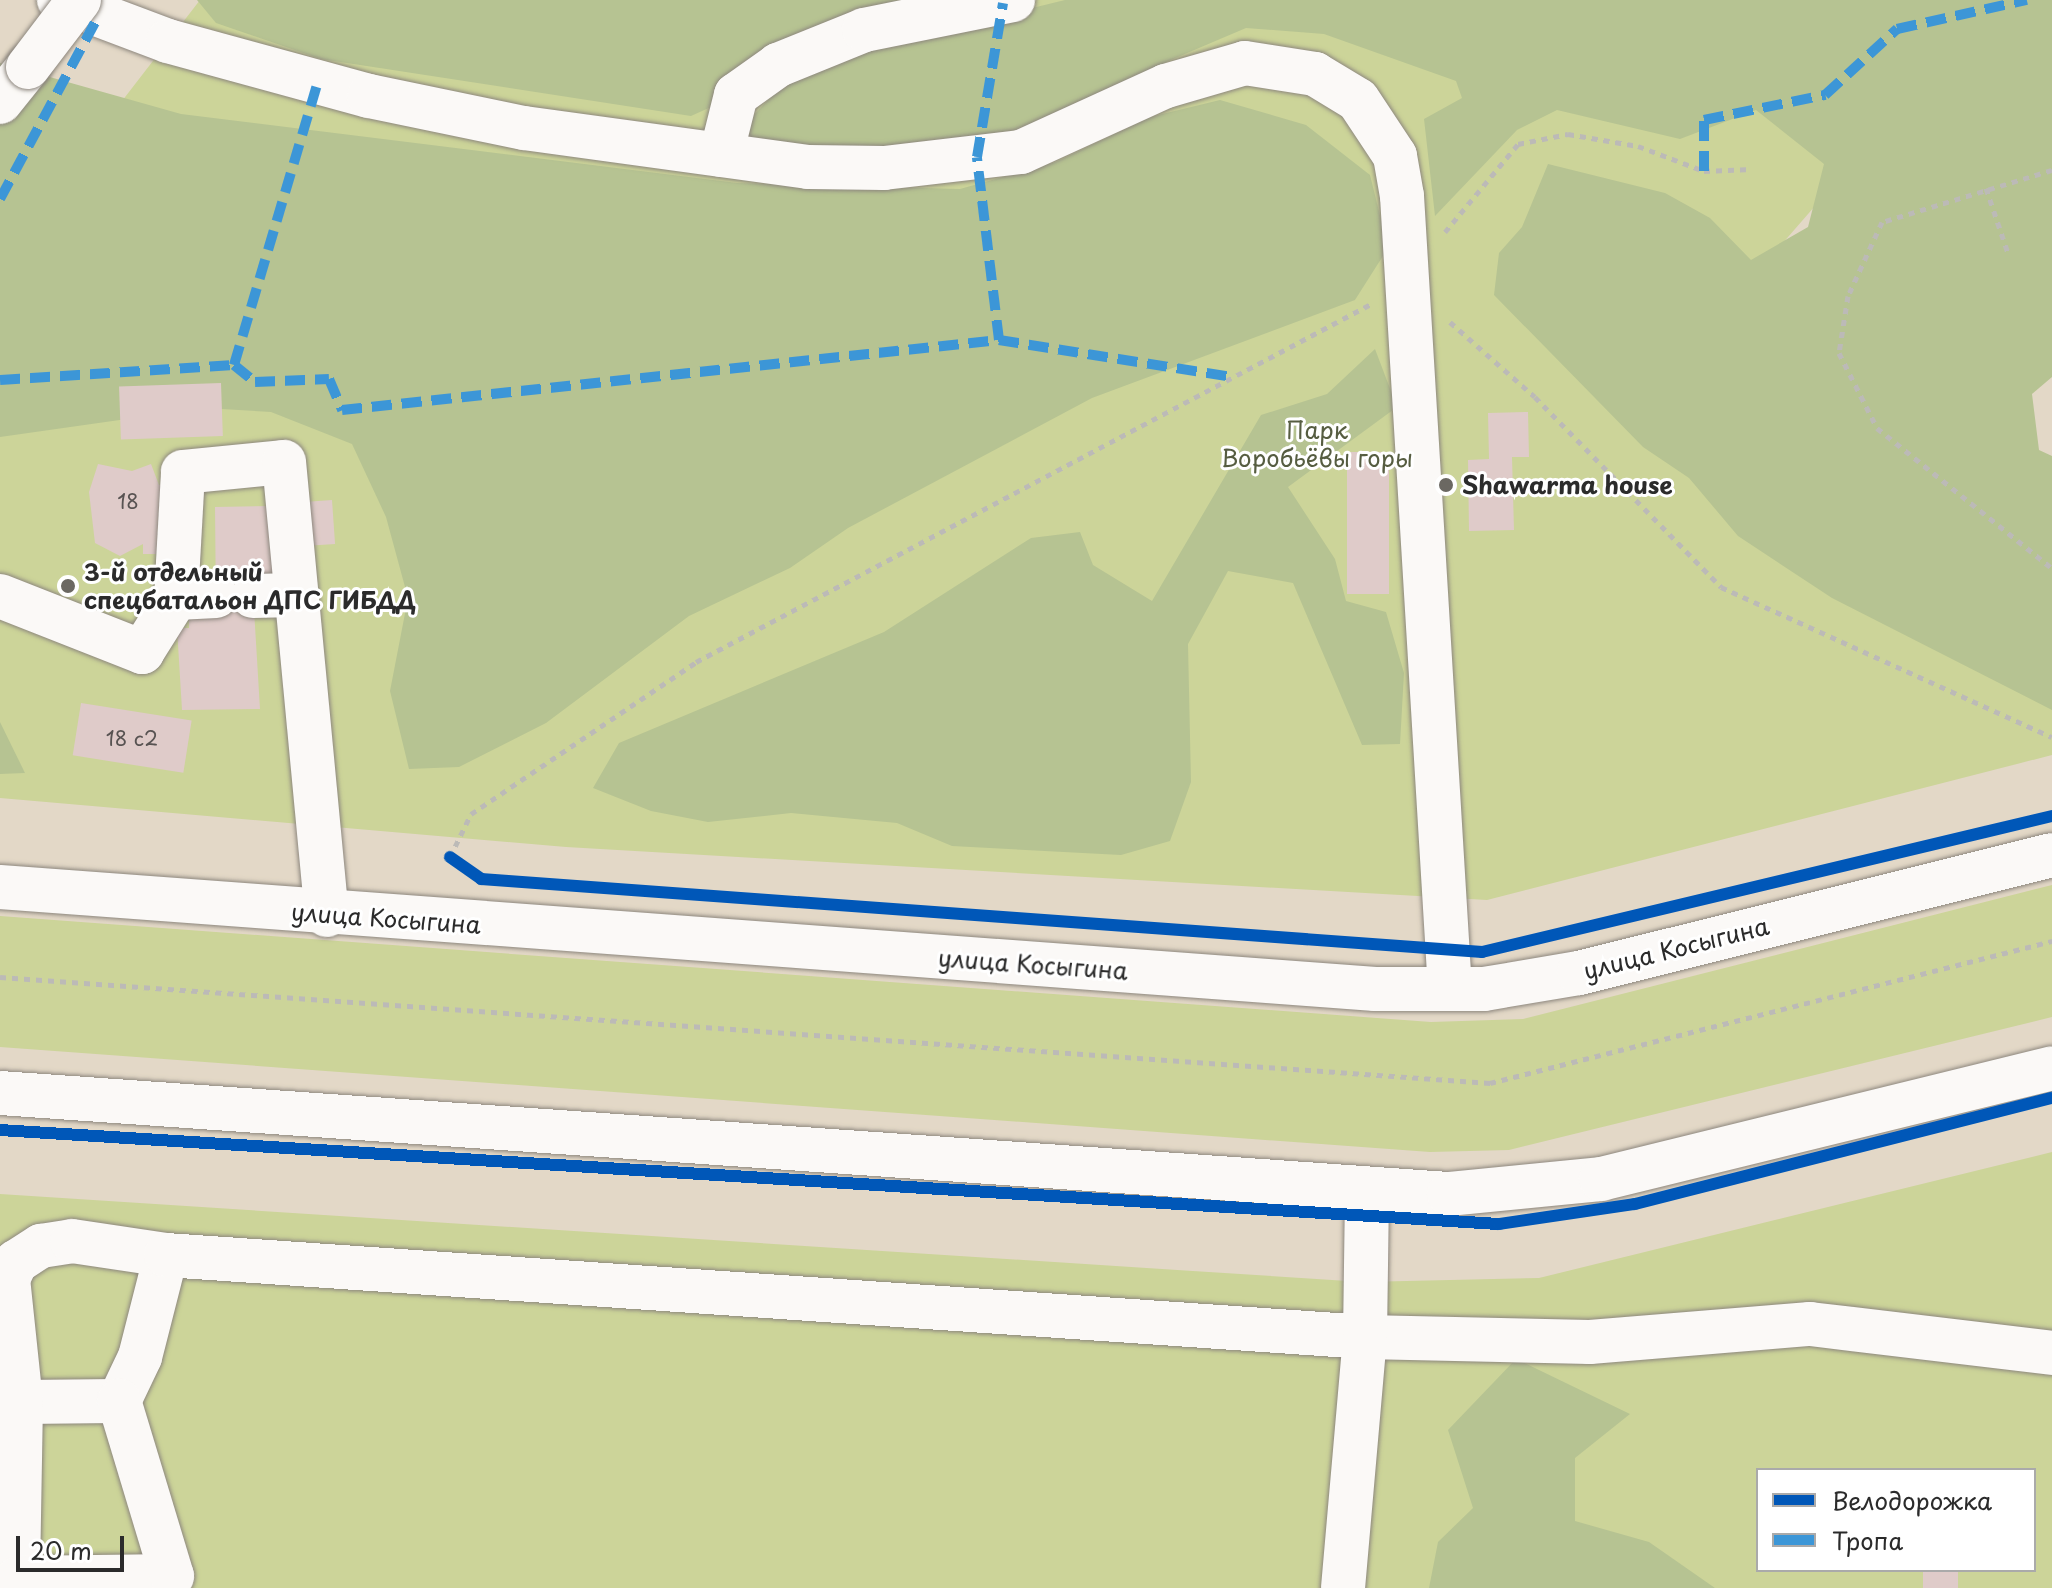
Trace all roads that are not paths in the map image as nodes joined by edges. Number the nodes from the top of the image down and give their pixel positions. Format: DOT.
graph roads {
  1 [pos="59,0"];
  2 [pos="79,0"];
  3 [pos="1013,0"];
  4 [pos="0,102"];
  5 [pos="721,155"];
  6 [pos="296,595"];
  7 [pos="0,596"];
  8 [pos="215,597"];
  9 [pos="2052,855"];
  10 [pos="0,887"];
  11 [pos="327,915"];
  12 [pos="1450,989"];
  13 [pos="2052,1068"];
  14 [pos="0,1093"];
  15 [pos="1367,1191"];
  16 [pos="166,1255"];
  17 [pos="1365,1337"];
  18 [pos="2052,1353"];
  19 [pos="119,1401"];
  20 [pos="21,1402"];
  21 [pos="172,1582"];
  22 [pos="18,1583"];
  23 [pos="1343,1588"];
  1 -- 5 [label="main road"];
  2 -- 4 [label="main road, bridge"];
  3 -- 5 [label="main road"];
  5 -- 12 [label="main road"];
  6 -- 8 [label="main road"];
  6 -- 8 [label="main road"];
  6 -- 11 [label="main road"];
  7 -- 8 [label="main road"];
  9 -- 12 [label="main road, улица Косыгина"];
  10 -- 11 [label="main road, улица Косыгина"];
  11 -- 12 [label="main road, улица Косыгина"];
  13 -- 15 [label="main road"];
  14 -- 15 [label="main road"];
  15 -- 17 [label="main road"];
  16 -- 17 [label="main road"];
  16 -- 19 [label="main road"];
  16 -- 20 [label="main road"];
  17 -- 18 [label="main road"];
  17 -- 23 [label="main road"];
  19 -- 20 [label="main road"];
  19 -- 21 [label="main road"];
  20 -- 22 [label="main road"];
  21 -- 22 [label="main road"];
}
